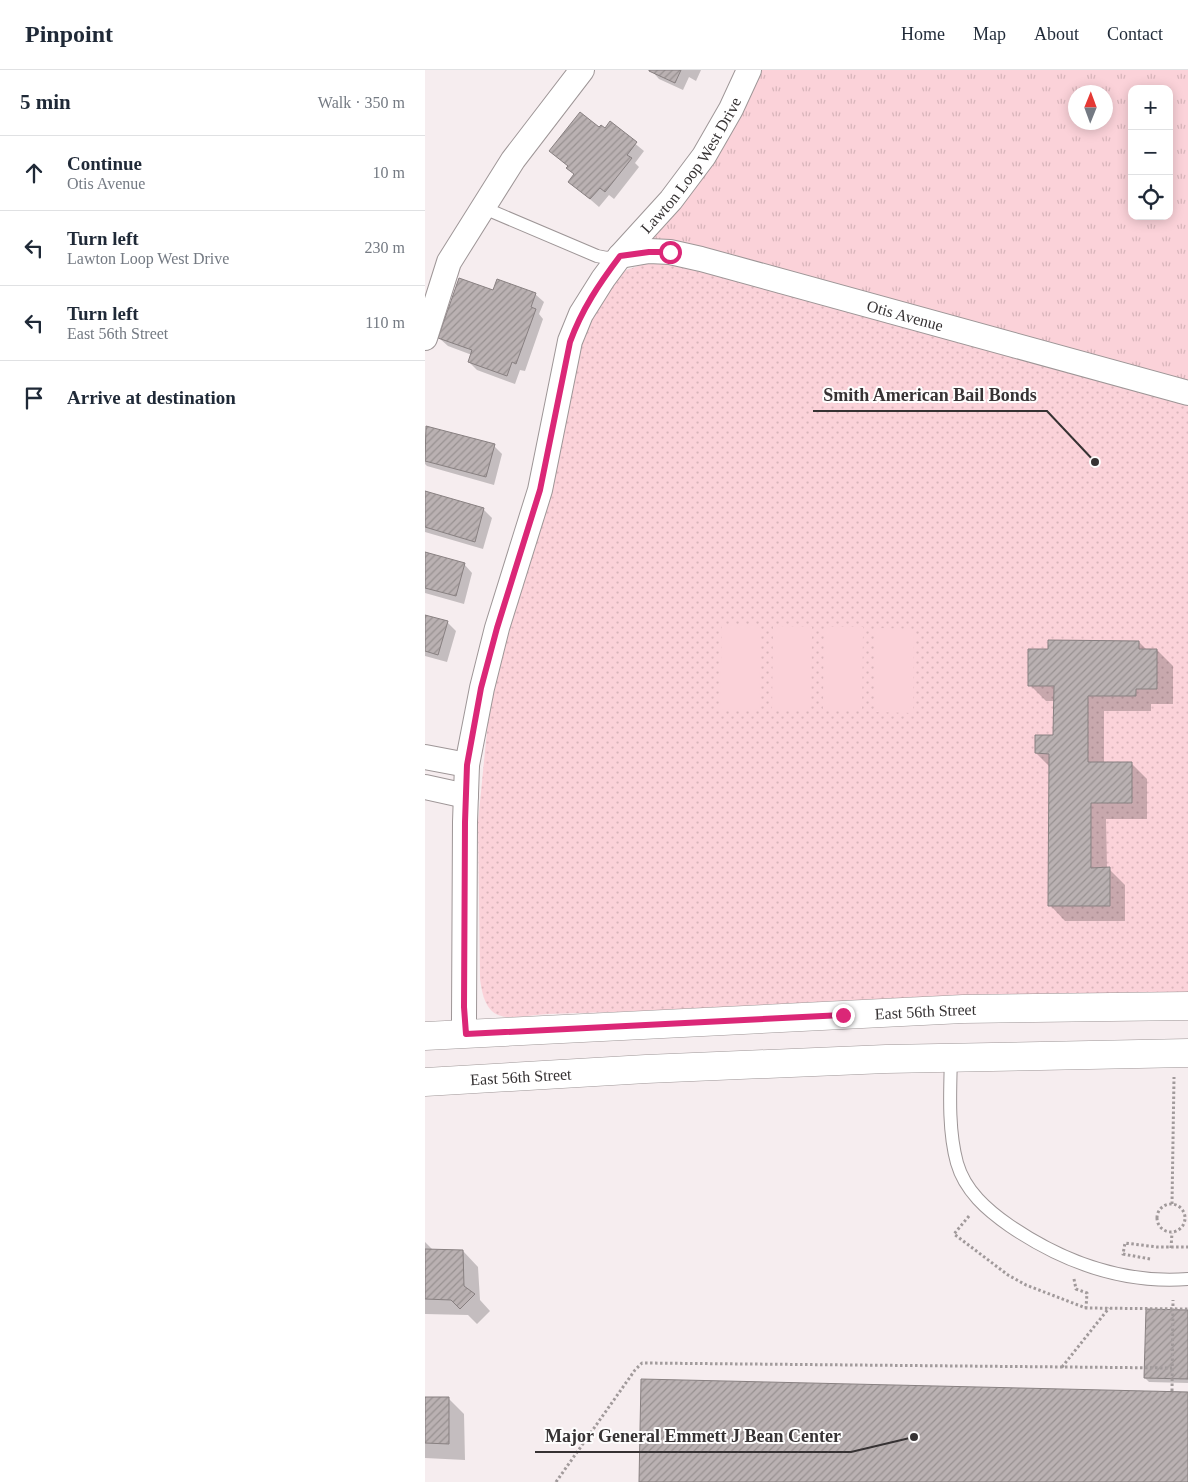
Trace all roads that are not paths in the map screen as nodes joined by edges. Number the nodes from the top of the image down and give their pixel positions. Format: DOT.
graph roads {
  1 [pos="582,70"];
  2 [pos="749,70"];
  3 [pos="484,208"];
  4 [pos="620,256"];
  5 [pos="425,338"];
  6 [pos="1188,393"];
  7 [pos="425,757"];
  8 [pos="467,765"];
  9 [pos="425,787"];
  10 [pos="466,796"];
  11 [pos="1188,1006"];
  12 [pos="466,1034"];
  13 [pos="425,1036"];
  14 [pos="1188,1053"];
  15 [pos="951,1058"];
  16 [pos="425,1082"];
  17 [pos="1188,1280"];
  1 -- 3 [label="street"];
  2 -- 4 [label="street, Lawton Loop West Drive"];
  3 -- 4 [label="lane"];
  3 -- 5 [label="street"];
  4 -- 6 [label="street, Otis Avenue"];
  4 -- 8 [label="street, Lawton Loop West Drive"];
  7 -- 8 [label="street"];
  8 -- 10 [label="street, Lawton Loop West Drive"];
  9 -- 10 [label="street"];
  10 -- 12 [label="street, Lawton Loop West Drive"];
  11 -- 12 [label="main road, East 56th Street"];
  12 -- 13 [label="main road, East 56th Street"];
  14 -- 15 [label="main road, East 56th Street"];
  15 -- 16 [label="main road, East 56th Street"];
  15 -- 17 [label="lane"];
}
